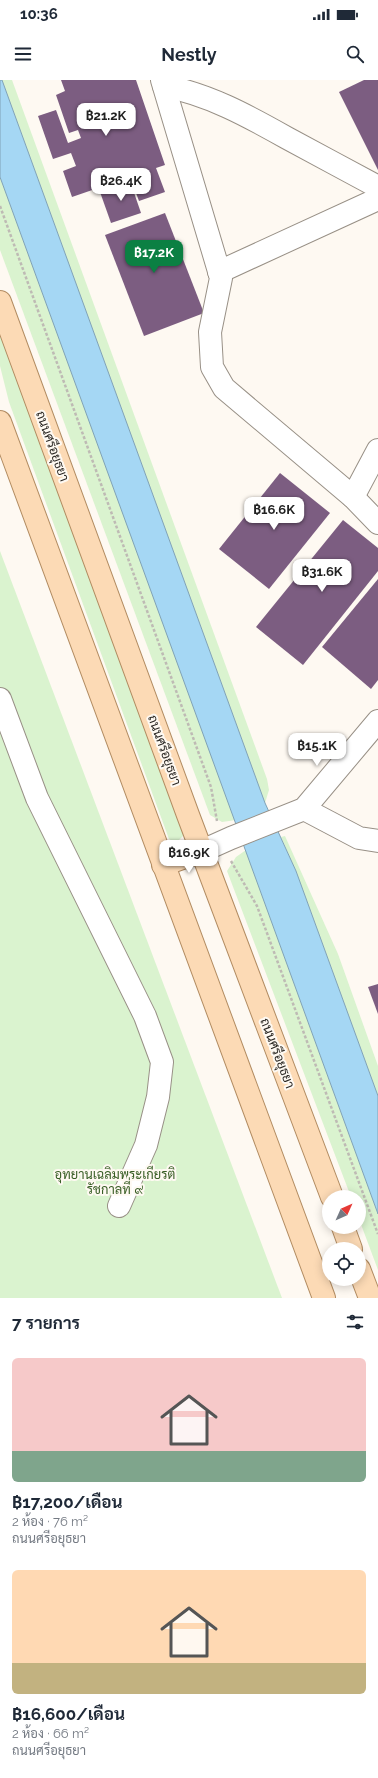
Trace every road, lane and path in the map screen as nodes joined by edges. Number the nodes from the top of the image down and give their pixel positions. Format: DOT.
graph roads {
  1 [pos="163,83"];
  2 [pos="378,187"];
  3 [pos="378,199"];
  4 [pos="0,206"];
  5 [pos="219,272"];
  6 [pos="0,302"];
  7 [pos="0,422"];
  8 [pos="378,450"];
  9 [pos="353,497"];
  10 [pos="378,523"];
  11 [pos="0,699"];
  12 [pos="378,721"];
  13 [pos="304,809"];
  14 [pos="216,816"];
  15 [pos="378,840"];
  16 [pos="202,851"];
  17 [pos="163,865"];
  18 [pos="233,866"];
  19 [pos="329,1190"];
  20 [pos="119,1206"];
  21 [pos="378,1234"];
  22 [pos="365,1286"];
  23 [pos="324,1298"];
  24 [pos="370,1298"];
  1 -- 2 [label="street"];
  1 -- 5 [label="street"];
  3 -- 5 [label="street"];
  4 -- 14 [label="path"];
  5 -- 9 [label="street"];
  6 -- 16 [label="main road, ถนนศรีอยุธยา"];
  7 -- 17 [label="main road"];
  8 -- 9 [label="street"];
  9 -- 10 [label="street"];
  11 -- 20 [label="street"];
  12 -- 13 [label="street"];
  13 -- 15 [label="street"];
  13 -- 16 [label="street"];
  16 -- 17 [label="main road"];
  16 -- 19 [label="main road, ถนนศรีอยุธยา"];
  17 -- 23 [label="main road"];
  18 -- 21 [label="path"];
  22 -- 24 [label="main road"];
}
